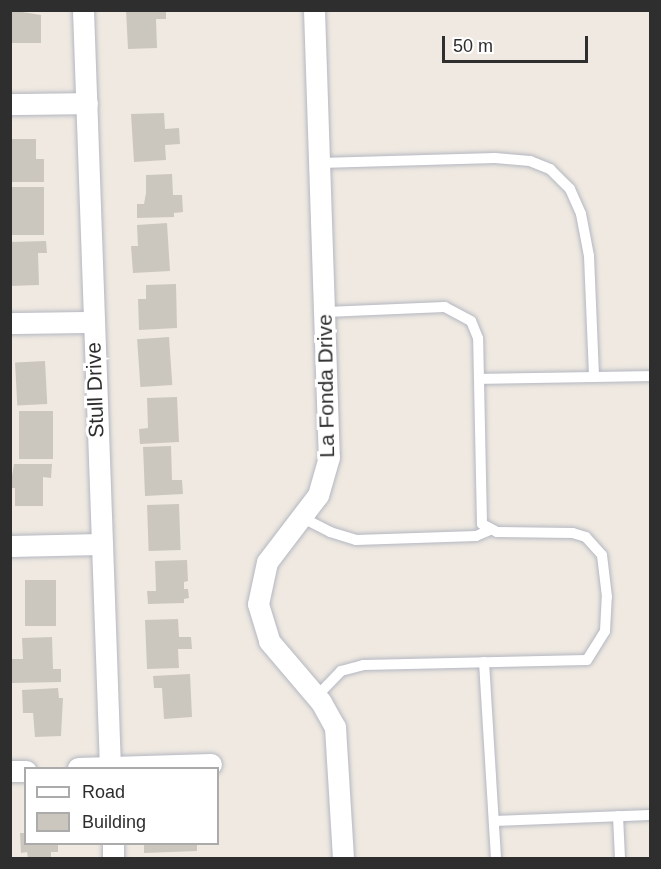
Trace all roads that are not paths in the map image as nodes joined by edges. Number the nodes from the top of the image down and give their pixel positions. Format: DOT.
graph roads {
  1 [pos="83,10"];
  2 [pos="314,10"];
  3 [pos="87,103"];
  4 [pos="10,104"];
  5 [pos="320,163"];
  6 [pos="325,312"];
  7 [pos="93,322"];
  8 [pos="10,323"];
  9 [pos="594,376"];
  10 [pos="651,376"];
  11 [pos="479,379"];
  12 [pos="300,517"];
  13 [pos="488,531"];
  14 [pos="101,544"];
  15 [pos="10,546"];
  16 [pos="484,662"];
  17 [pos="316,696"];
  18 [pos="211,764"];
  19 [pos="110,767"];
  20 [pos="135,767"];
  21 [pos="651,814"];
  22 [pos="618,816"];
  23 [pos="494,821"];
  24 [pos="343,858"];
  25 [pos="496,858"];
  26 [pos="620,858"];
  1 -- 3 [label="street, Stull Drive"];
  2 -- 5 [label="street, La Fonda Drive"];
  3 -- 4 [label="street"];
  3 -- 7 [label="street, Stull Drive"];
  5 -- 6 [label="street, La Fonda Drive"];
  5 -- 9 [label="lane"];
  6 -- 11 [label="lane"];
  6 -- 12 [label="street, La Fonda Drive"];
  7 -- 8 [label="street"];
  7 -- 14 [label="street, Stull Drive"];
  9 -- 10 [label="lane"];
  9 -- 11 [label="lane"];
  11 -- 13 [label="lane"];
  12 -- 13 [label="lane"];
  12 -- 17 [label="street, La Fonda Drive"];
  13 -- 16 [label="lane"];
  14 -- 15 [label="street"];
  14 -- 19 [label="street, Stull Drive"];
  16 -- 17 [label="lane"];
  16 -- 23 [label="lane"];
  17 -- 24 [label="street, La Fonda Drive"];
  18 -- 20 [label="street"];
  21 -- 22 [label="lane"];
  22 -- 23 [label="lane"];
  22 -- 26 [label="lane"];
  23 -- 25 [label="lane"];
}
